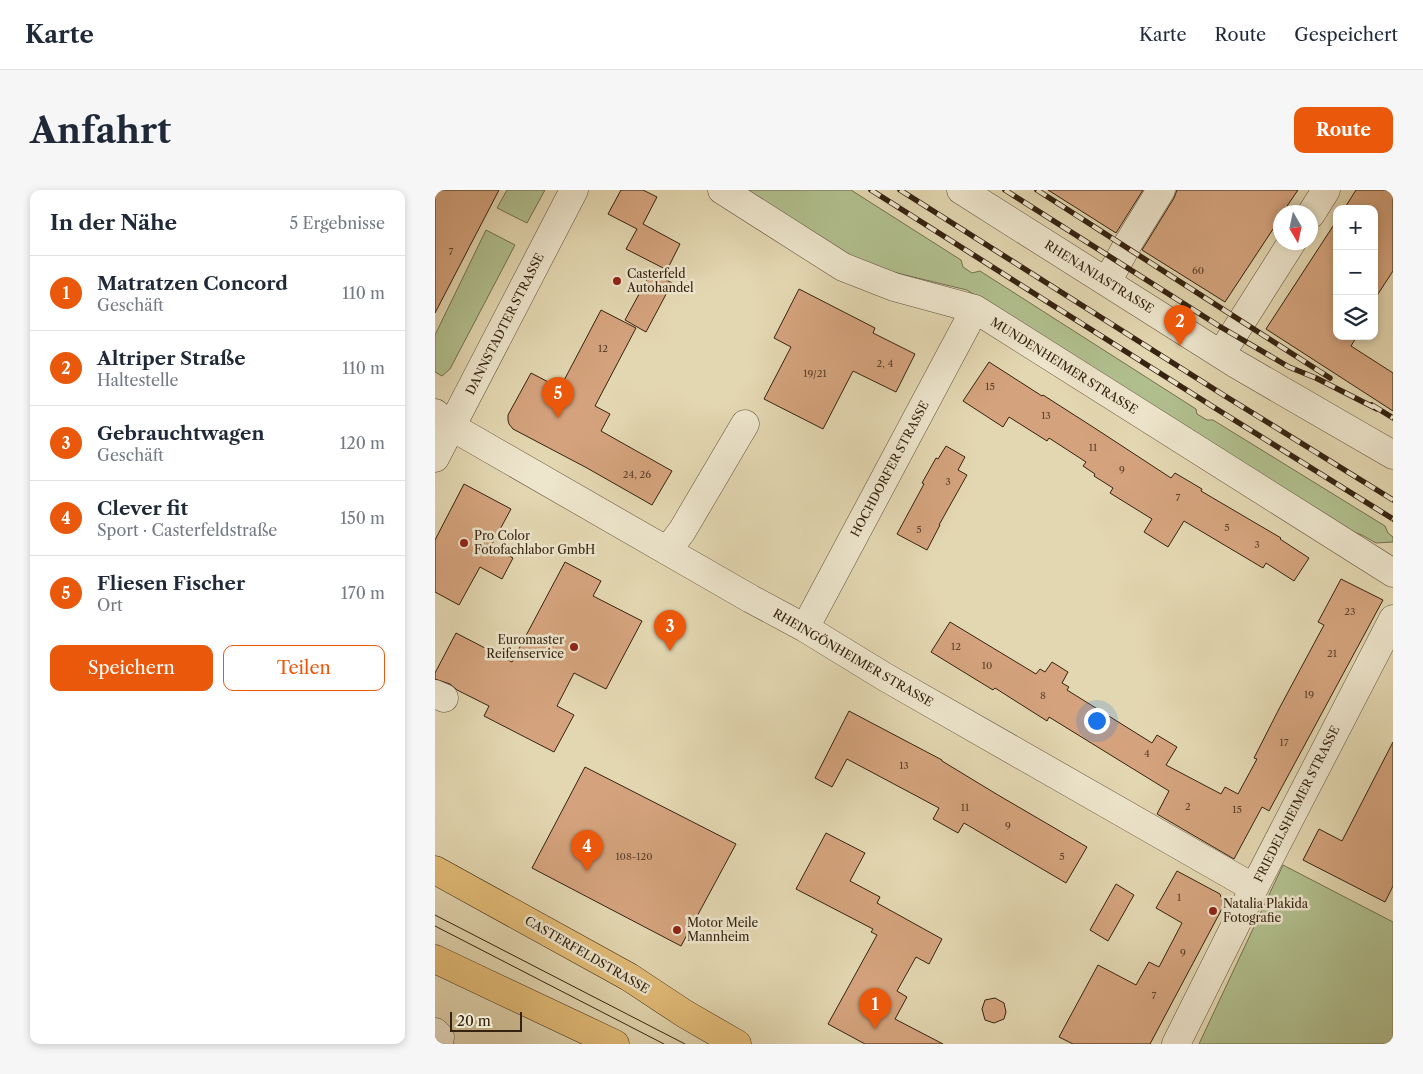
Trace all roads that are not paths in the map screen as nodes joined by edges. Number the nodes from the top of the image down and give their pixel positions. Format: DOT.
graph roads {
  1 [pos="573,190"];
  2 [pos="722,190"];
  3 [pos="961,190"];
  4 [pos="1161,190"];
  5 [pos="1326,190"];
  6 [pos="1317,205"];
  7 [pos="1287,250"];
  8 [pos="1107,282"];
  9 [pos="975,309"];
  10 [pos="1221,354"];
  11 [pos="443,420"];
  12 [pos="745,424"];
  13 [pos="1393,455"];
  14 [pos="435,458"];
  15 [pos="667,551"];
  16 [pos="1393,572"];
  17 [pos="1393,618"];
  18 [pos="805,628"];
  19 [pos="435,870"];
  20 [pos="1254,888"];
  21 [pos="435,959"];
  22 [pos="435,1032"];
  23 [pos="439,1044"];
  24 [pos="615,1044"];
  25 [pos="737,1044"];
  26 [pos="1176,1044"];
  1 -- 11 [label="street, DANNSTADTER STRASSE"];
  2 -- 9 [label="street, MUNDENHEIMER STRASSE"];
  3 -- 8 [label="street, RHENANIASTRASSE"];
  4 -- 8 [label="street"];
  5 -- 6 [label="street"];
  7 -- 10 [label="street"];
  8 -- 10 [label="street, RHENANIASTRASSE"];
  9 -- 16 [label="street, MUNDENHEIMER STRASSE"];
  9 -- 18 [label="street, HOCHDORFER STRASSE"];
  10 -- 13 [label="street, RHENANIASTRASSE"];
  11 -- 14 [label="street, DANNSTADTER STRASSE"];
  11 -- 15 [label="street, RHEINGÖNHEIMER STRASSE"];
  12 -- 15 [label="street"];
  15 -- 18 [label="street, RHEINGÖNHEIMER STRASSE"];
  17 -- 20 [label="street, FRIEDELSHEIMER STRASSE"];
  18 -- 20 [label="street, RHEINGÖNHEIMER STRASSE"];
  19 -- 25 [label="main road, CASTERFELDSTRASSE"];
  20 -- 26 [label="street, FRIEDELSHEIMER STRASSE"];
  21 -- 24 [label="main road"];
  22 -- 23 [label="street"];
}
